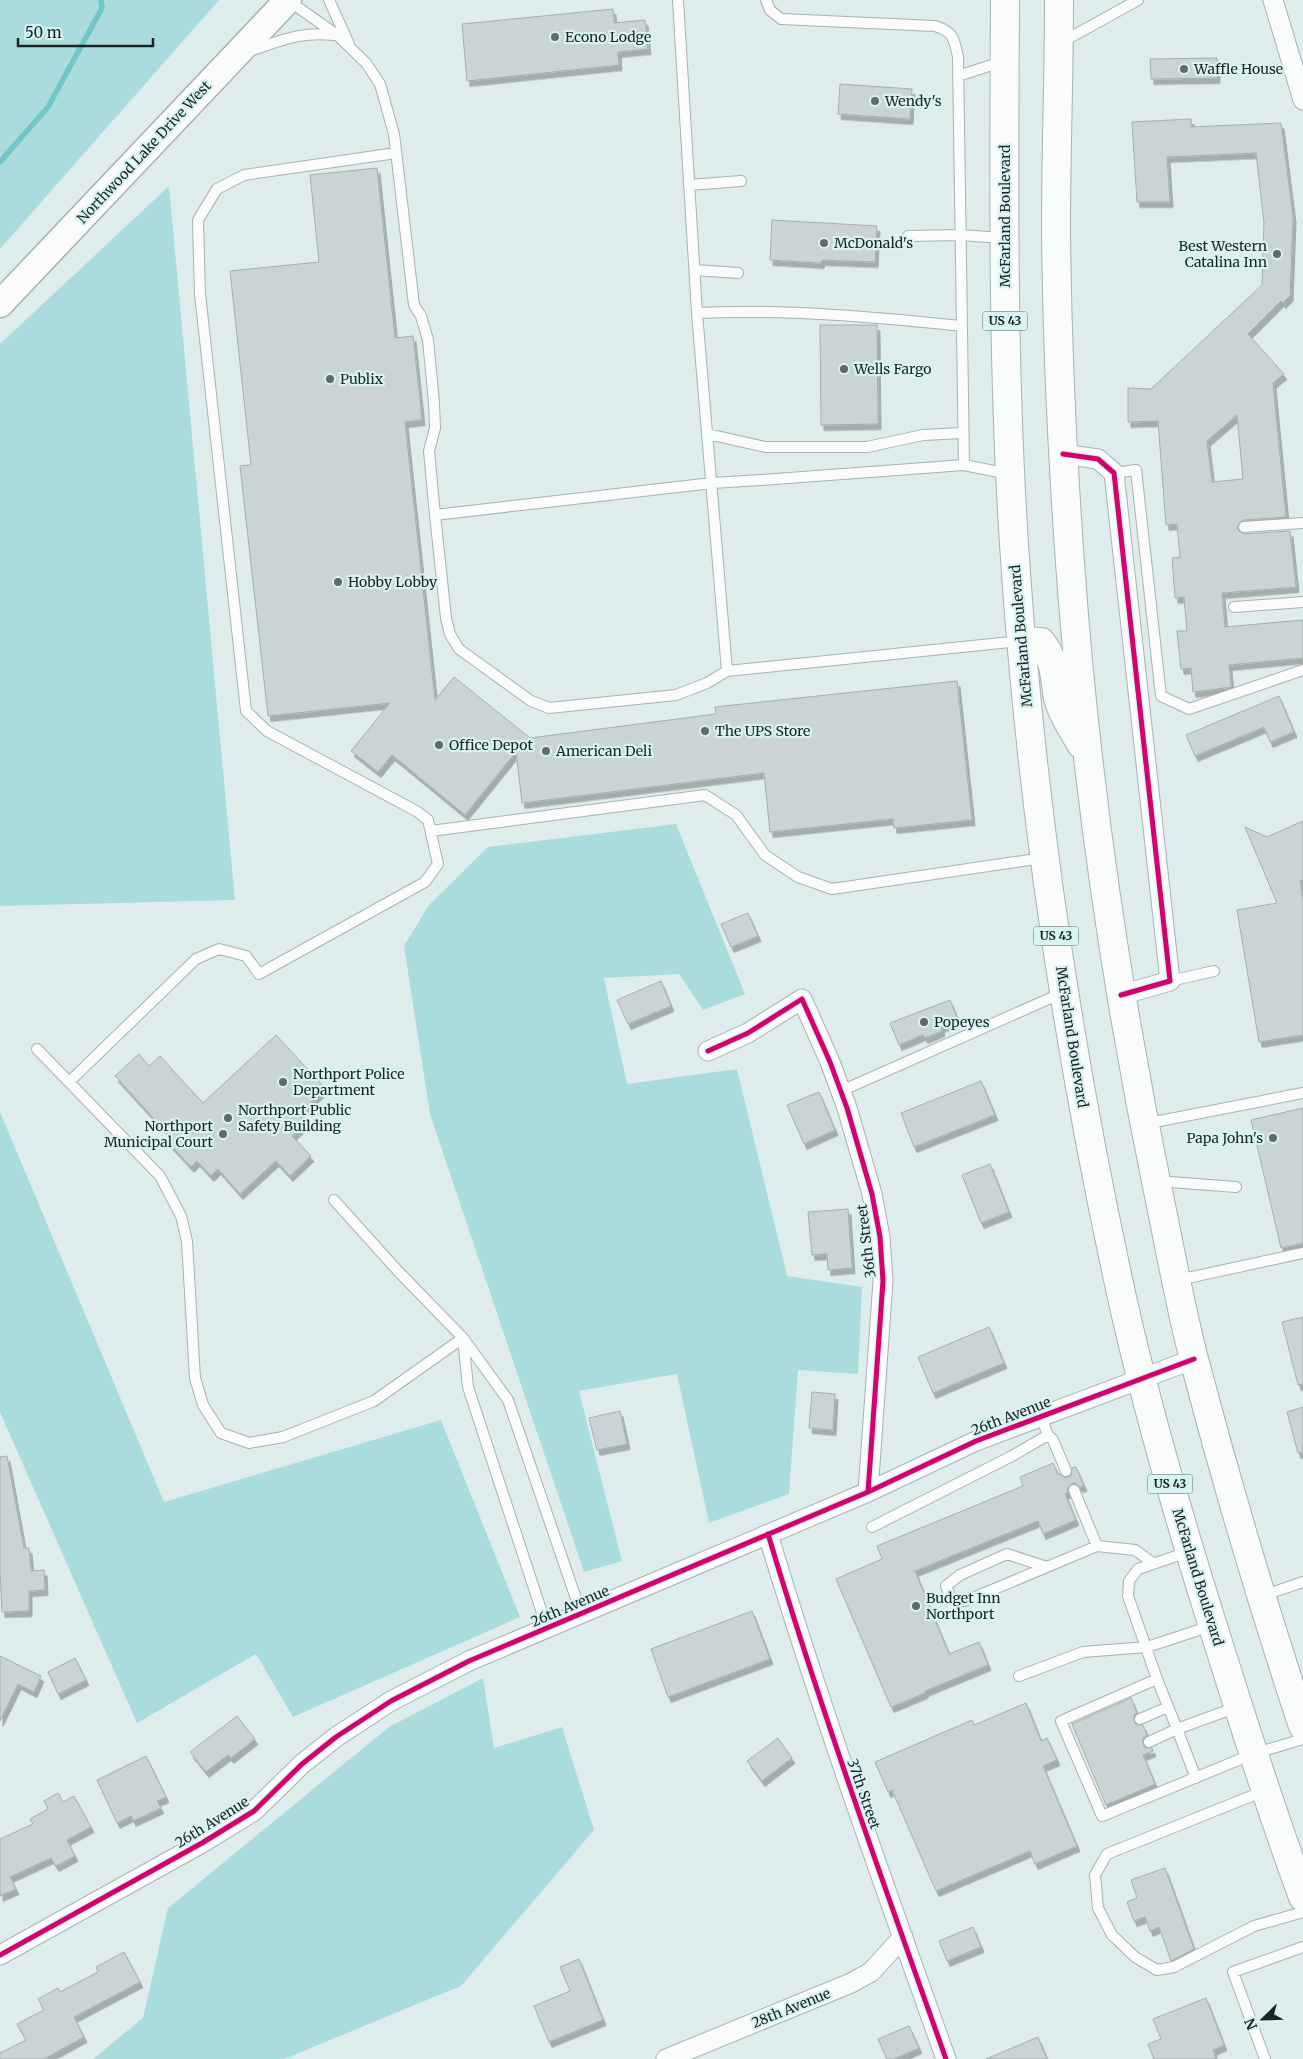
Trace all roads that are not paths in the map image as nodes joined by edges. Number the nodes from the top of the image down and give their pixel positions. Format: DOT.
graph roads {
  1 [pos="288,0"];
  2 [pos="330,0"];
  3 [pos="678,0"];
  4 [pos="766,0"];
  5 [pos="1005,0"];
  6 [pos="1059,0"];
  7 [pos="1138,0"];
  8 [pos="1273,0"];
  9 [pos="337,35"];
  10 [pos="1059,44"];
  11 [pos="353,51"];
  12 [pos="236,54"];
  13 [pos="1005,61"];
  14 [pos="958,76"];
  15 [pos="1303,100"];
  16 [pos="396,154"];
  17 [pos="741,181"];
  18 [pos="689,185"];
  19 [pos="960,235"];
  20 [pos="908,236"];
  21 [pos="1004,238"];
  22 [pos="695,270"];
  23 [pos="738,273"];
  24 [pos="0,304"];
  25 [pos="697,313"];
  26 [pos="962,326"];
  27 [pos="964,433"];
  28 [pos="708,434"];
  29 [pos="1063,454"];
  30 [pos="964,465"];
  31 [pos="1114,473"];
  32 [pos="1010,474"];
  33 [pos="712,483"];
  34 [pos="435,514"];
  35 [pos="1303,523"];
  36 [pos="1244,527"];
  37 [pos="1303,602"];
  38 [pos="1234,607"];
  39 [pos="1022,641"];
  40 [pos="1303,670"];
  41 [pos="727,671"];
  42 [pos="1087,753"];
  43 [pos="431,831"];
  44 [pos="1044,858"];
  45 [pos="1214,971"];
  46 [pos="1170,981"];
  47 [pos="1065,992"];
  48 [pos="1121,995"];
  49 [pos="37,1049"];
  50 [pos="708,1051"];
  51 [pos="69,1082"];
  52 [pos="841,1091"];
  53 [pos="1303,1094"];
  54 [pos="1144,1124"];
  55 [pos="1156,1181"];
  56 [pos="1236,1187"];
  57 [pos="334,1200"];
  58 [pos="1303,1253"];
  59 [pos="1177,1280"];
  60 [pos="463,1338"];
  61 [pos="1194,1359"];
  62 [pos="1142,1378"];
  63 [pos="1041,1417"];
  64 [pos="1048,1435"];
  65 [pos="1066,1471"];
  66 [pos="1074,1490"];
  67 [pos="868,1492"];
  68 [pos="872,1527"];
  69 [pos="768,1534"];
  70 [pos="1097,1546"];
  71 [pos="1190,1551"];
  72 [pos="1153,1562"];
  73 [pos="1047,1567"];
  74 [pos="1303,1582"];
  75 [pos="1262,1596"];
  76 [pos="581,1613"];
  77 [pos="1212,1626"];
  78 [pos="547,1628"];
  79 [pos="1147,1647"];
  80 [pos="1019,1676"];
  81 [pos="1157,1679"];
  82 [pos="1168,1707"];
  83 [pos="1238,1707"];
  84 [pos="1140,1719"];
  85 [pos="1303,1726"];
  86 [pos="1177,1729"];
  87 [pos="1303,1739"];
  88 [pos="1149,1742"];
  89 [pos="1253,1754"];
  90 [pos="1196,1778"];
  91 [pos="1265,1791"];
  92 [pos="1303,1897"];
  93 [pos="1303,1912"];
  94 [pos="903,1937"];
  95 [pos="1303,1947"];
  96 [pos="0,1955"];
  97 [pos="666,2059"];
  98 [pos="946,2059"];
  99 [pos="1265,2059"];
  1 -- 9 [label="lane"];
  1 -- 12 [label="street, Northwood Lake Drive West"];
  2 -- 11 [label="lane"];
  3 -- 18 [label="lane"];
  4 -- 14 [label="lane"];
  5 -- 13 [label="highway, McFarland Boulevard / US 43"];
  6 -- 10 [label="highway"];
  7 -- 10 [label="lane"];
  8 -- 15 [label="street"];
  9 -- 11 [label="lane"];
  9 -- 12 [label="lane"];
  10 -- 29 [label="highway"];
  11 -- 16 [label="lane"];
  12 -- 24 [label="street, Northwood Lake Drive West"];
  13 -- 14 [label="lane"];
  13 -- 21 [label="highway, McFarland Boulevard / US 43"];
  14 -- 19 [label="lane"];
  16 -- 34 [label="lane"];
  16 -- 43 [label="lane"];
  17 -- 18 [label="lane"];
  18 -- 22 [label="lane"];
  19 -- 20 [label="lane"];
  19 -- 21 [label="lane"];
  19 -- 26 [label="lane"];
  21 -- 32 [label="highway, McFarland Boulevard / US 43"];
  22 -- 23 [label="lane"];
  22 -- 25 [label="lane"];
  25 -- 26 [label="lane"];
  25 -- 28 [label="lane"];
  26 -- 27 [label="lane"];
  27 -- 28 [label="lane"];
  27 -- 30 [label="lane"];
  28 -- 33 [label="lane"];
  29 -- 31 [label="street"];
  29 -- 42 [label="highway"];
  30 -- 32 [label="lane"];
  30 -- 33 [label="lane"];
  31 -- 40 [label="lane"];
  31 -- 46 [label="street"];
  32 -- 39 [label="highway, McFarland Boulevard / US 43"];
  33 -- 34 [label="lane"];
  33 -- 41 [label="lane"];
  34 -- 41 [label="lane"];
  35 -- 36 [label="lane"];
  37 -- 38 [label="lane"];
  39 -- 41 [label="lane"];
  39 -- 42 [label="highway"];
  39 -- 44 [label="highway, McFarland Boulevard / US 43"];
  42 -- 48 [label="highway"];
  43 -- 44 [label="lane"];
  43 -- 51 [label="lane"];
  44 -- 47 [label="highway, McFarland Boulevard / US 43"];
  45 -- 46 [label="lane"];
  46 -- 48 [label="street"];
  47 -- 52 [label="lane"];
  47 -- 62 [label="highway, McFarland Boulevard / US 43"];
  48 -- 54 [label="highway"];
  49 -- 51 [label="lane"];
  50 -- 52 [label="street, 36th Street"];
  51 -- 60 [label="lane"];
  52 -- 67 [label="street, 36th Street"];
  53 -- 54 [label="lane"];
  54 -- 55 [label="highway"];
  55 -- 56 [label="lane"];
  55 -- 59 [label="highway"];
  57 -- 60 [label="lane"];
  58 -- 59 [label="lane"];
  59 -- 61 [label="highway"];
  60 -- 76 [label="lane"];
  60 -- 78 [label="lane"];
  61 -- 62 [label="street, 26th Avenue"];
  61 -- 75 [label="highway"];
  62 -- 63 [label="street, 26th Avenue"];
  62 -- 71 [label="highway, McFarland Boulevard / US 43"];
  63 -- 64 [label="lane"];
  63 -- 67 [label="street, 26th Avenue"];
  64 -- 65 [label="lane"];
  64 -- 68 [label="lane"];
  66 -- 70 [label="lane"];
  67 -- 69 [label="street, 26th Avenue"];
  69 -- 76 [label="street, 26th Avenue"];
  69 -- 94 [label="street, 37th Street"];
  70 -- 72 [label="lane"];
  70 -- 73 [label="lane"];
  71 -- 72 [label="lane"];
  71 -- 77 [label="highway, McFarland Boulevard / US 43"];
  72 -- 79 [label="lane"];
  73 -- 73 [label="lane"];
  74 -- 75 [label="lane"];
  75 -- 85 [label="highway"];
  76 -- 78 [label="street, 26th Avenue"];
  77 -- 79 [label="lane"];
  77 -- 83 [label="highway, McFarland Boulevard / US 43"];
  78 -- 96 [label="street, 26th Avenue"];
  79 -- 80 [label="lane"];
  79 -- 81 [label="lane"];
  81 -- 82 [label="lane"];
  81 -- 90 [label="lane"];
  82 -- 84 [label="lane"];
  82 -- 86 [label="lane"];
  83 -- 86 [label="lane"];
  83 -- 89 [label="highway, McFarland Boulevard / US 43"];
  86 -- 88 [label="lane"];
  86 -- 90 [label="lane"];
  87 -- 89 [label="lane"];
  89 -- 90 [label="lane"];
  89 -- 91 [label="highway, McFarland Boulevard / US 43"];
  91 -- 92 [label="highway, McFarland Boulevard / US 43"];
  91 -- 93 [label="lane"];
  94 -- 97 [label="street, 28th Avenue"];
  94 -- 98 [label="street, 37th Street"];
  95 -- 99 [label="lane"];
}
